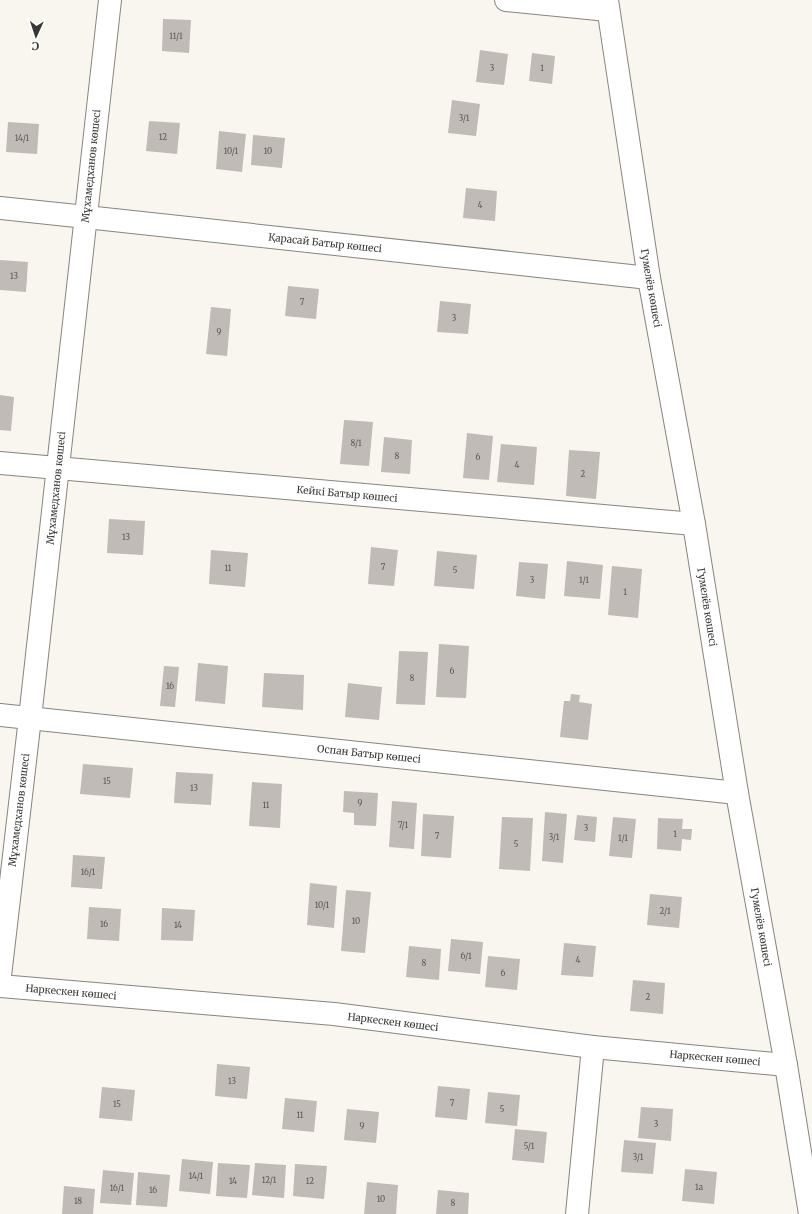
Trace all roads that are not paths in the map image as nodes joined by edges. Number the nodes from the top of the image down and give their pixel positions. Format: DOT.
graph roads {
  1 [pos="110,0"];
  2 [pos="506,0"];
  3 [pos="607,5"];
  4 [pos="0,208"];
  5 [pos="86,216"];
  6 [pos="649,278"];
  7 [pos="0,464"];
  8 [pos="58,469"];
  9 [pos="694,524"];
  10 [pos="0,715"];
  11 [pos="30,718"];
  12 [pos="738,793"];
  13 [pos="0,976"];
  14 [pos="0,986"];
  15 [pos="593,1047"];
  16 [pos="786,1065"];
  17 [pos="577,1214"];
  18 [pos="810,1214"];
  1 -- 5 [label="street, Мұхамедханов көшесі"];
  2 -- 3 [label="street"];
  3 -- 6 [label="street, Гумелёв көшесі"];
  4 -- 5 [label="street, Қарасай Батыр көшесі"];
  5 -- 6 [label="street, Қарасай Батыр көшесі"];
  5 -- 8 [label="street, Мұхамедханов көшесі"];
  6 -- 9 [label="street, Гумелёв көшесі"];
  7 -- 8 [label="street, Кейкі Батыр көшесі"];
  8 -- 9 [label="street, Кейкі Батыр көшесі"];
  8 -- 11 [label="street, Мұхамедханов көшесі"];
  9 -- 12 [label="street, Гумелёв көшесі"];
  10 -- 11 [label="street, Оспан Батыр көшесі"];
  11 -- 12 [label="street, Оспан Батыр көшесі"];
  11 -- 13 [label="street, Мұхамедханов көшесі"];
  12 -- 16 [label="street, Гумелёв көшесі"];
  14 -- 15 [label="street, Наркескен көшесі"];
  15 -- 16 [label="street, Наркескен көшесі"];
  15 -- 17 [label="street"];
  16 -- 18 [label="street, Гумелёв көшесі"];
}
